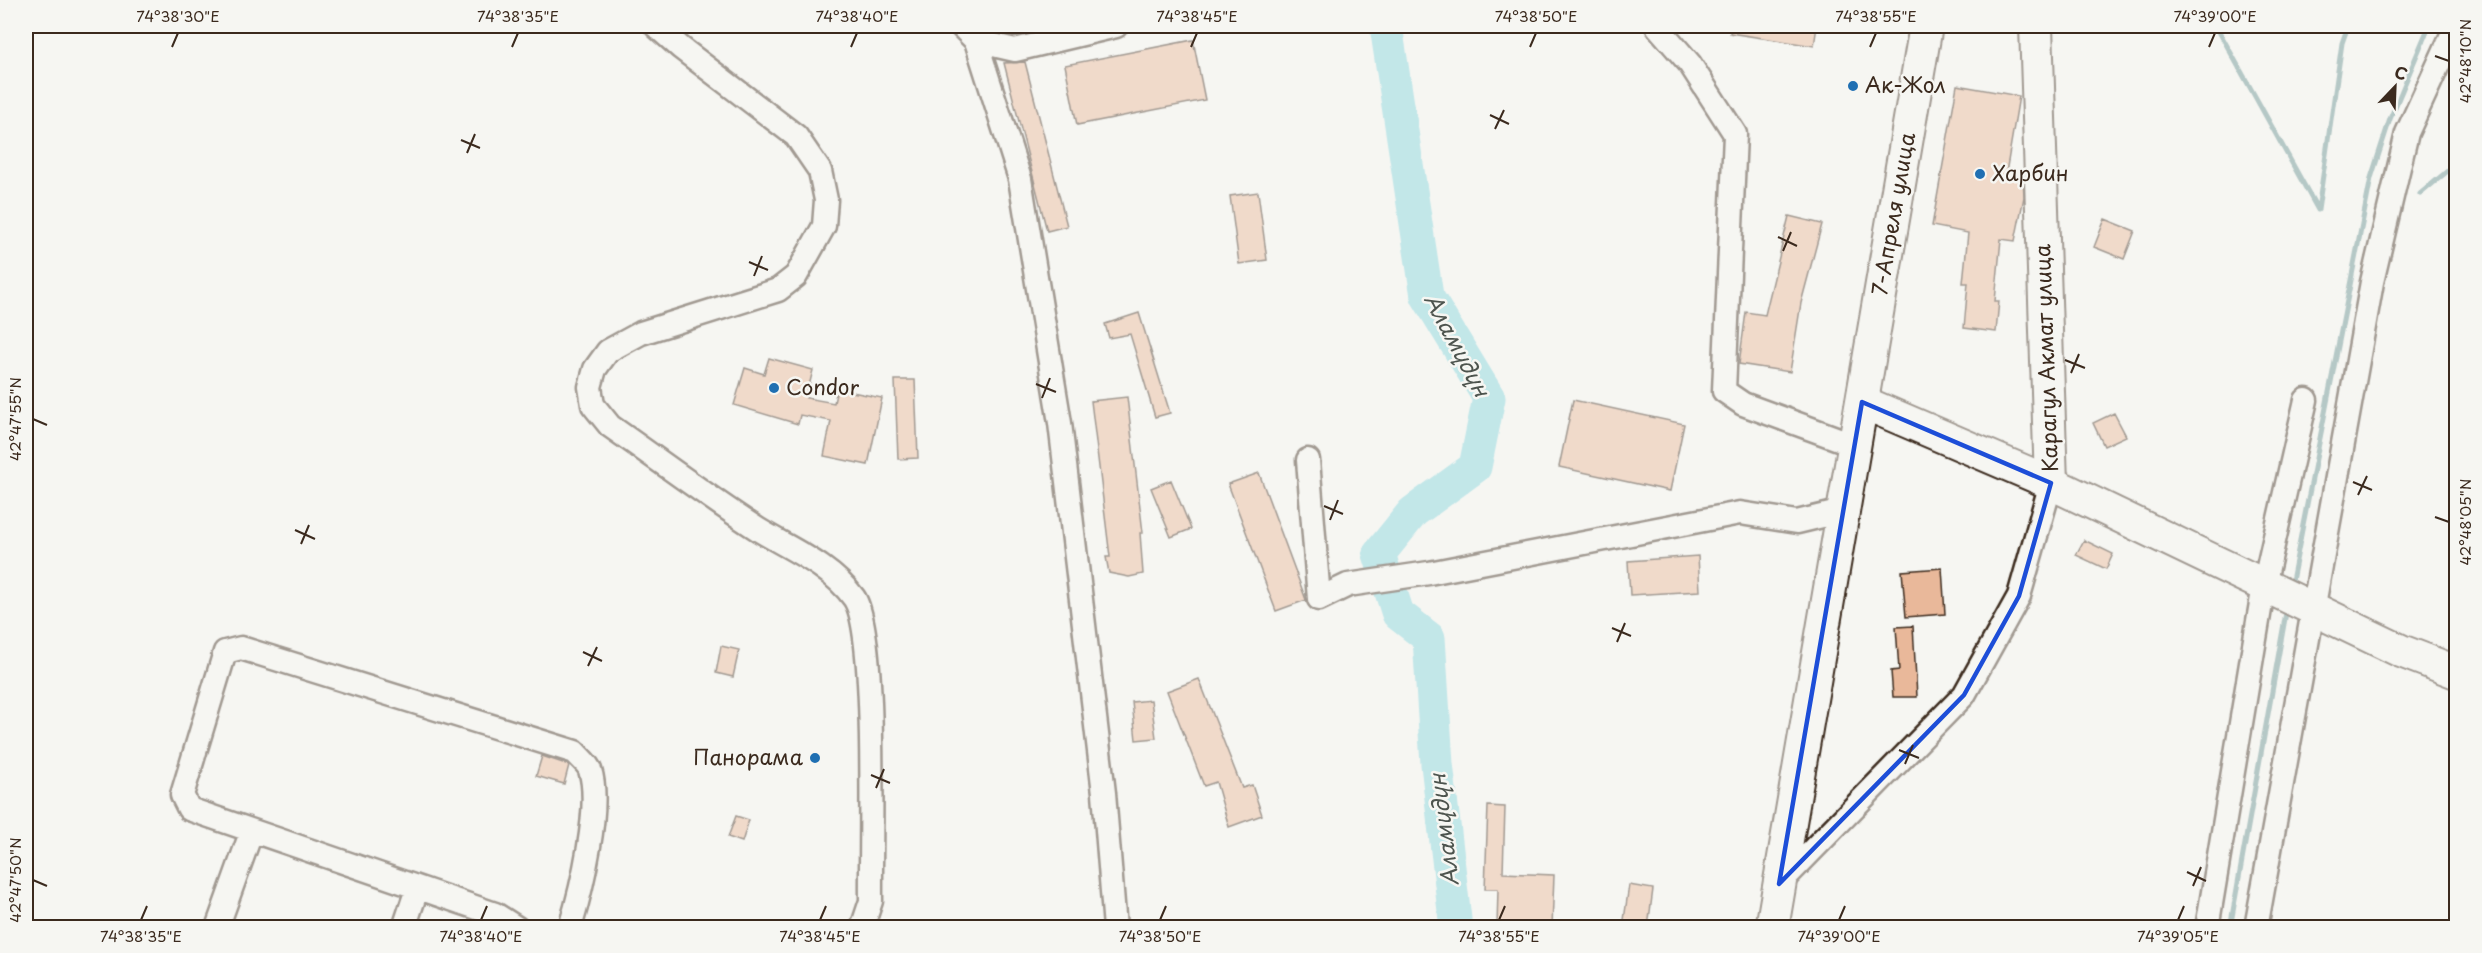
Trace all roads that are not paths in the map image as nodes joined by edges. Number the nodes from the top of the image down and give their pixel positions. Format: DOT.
graph roads {
  1 [pos="656,26"];
  2 [pos="1116,26"];
  3 [pos="1657,26"];
  4 [pos="1926,26"];
  5 [pos="2036,26"];
  6 [pos="2456,26"];
  7 [pos="968,33"];
  8 [pos="2306,400"];
  9 [pos="1862,402"];
  10 [pos="1855,445"];
  11 [pos="1308,460"];
  12 [pos="2051,483"];
  13 [pos="1843,511"];
  14 [pos="2289,597"];
  15 [pos="2457,672"];
  16 [pos="251,833"];
  17 [pos="1779,884"];
  18 [pos="417,889"];
  19 [pos="217,927"];
  20 [pos="404,927"];
  21 [pos="517,927"];
  22 [pos="570,927"];
  23 [pos="862,927"];
  24 [pos="1115,927"];
  25 [pos="1772,927"];
  26 [pos="2207,927"];
  27 [pos="2256,927"];
  1 -- 23 [label="street"];
  2 -- 7 [label="street"];
  3 -- 10 [label="street"];
  4 -- 9 [label="street, 7-Апреля улица"];
  5 -- 12 [label="street, Карагул Акмат улица"];
  6 -- 14 [label="street"];
  7 -- 24 [label="street"];
  8 -- 14 [label="street"];
  9 -- 10 [label="street, 7-Апреля улица"];
  9 -- 12 [label="street"];
  10 -- 13 [label="street, 7-Апреля улица"];
  11 -- 13 [label="street"];
  12 -- 14 [label="street"];
  12 -- 17 [label="street, Карагул Акмат улица"];
  13 -- 17 [label="street, 7-Апреля улица"];
  14 -- 15 [label="street"];
  14 -- 26 [label="street"];
  14 -- 27 [label="street"];
  16 -- 18 [label="street"];
  16 -- 19 [label="street"];
  16 -- 22 [label="street"];
  17 -- 25 [label="street, 7-Апреля улица"];
  18 -- 20 [label="street"];
  18 -- 21 [label="street"];
}
